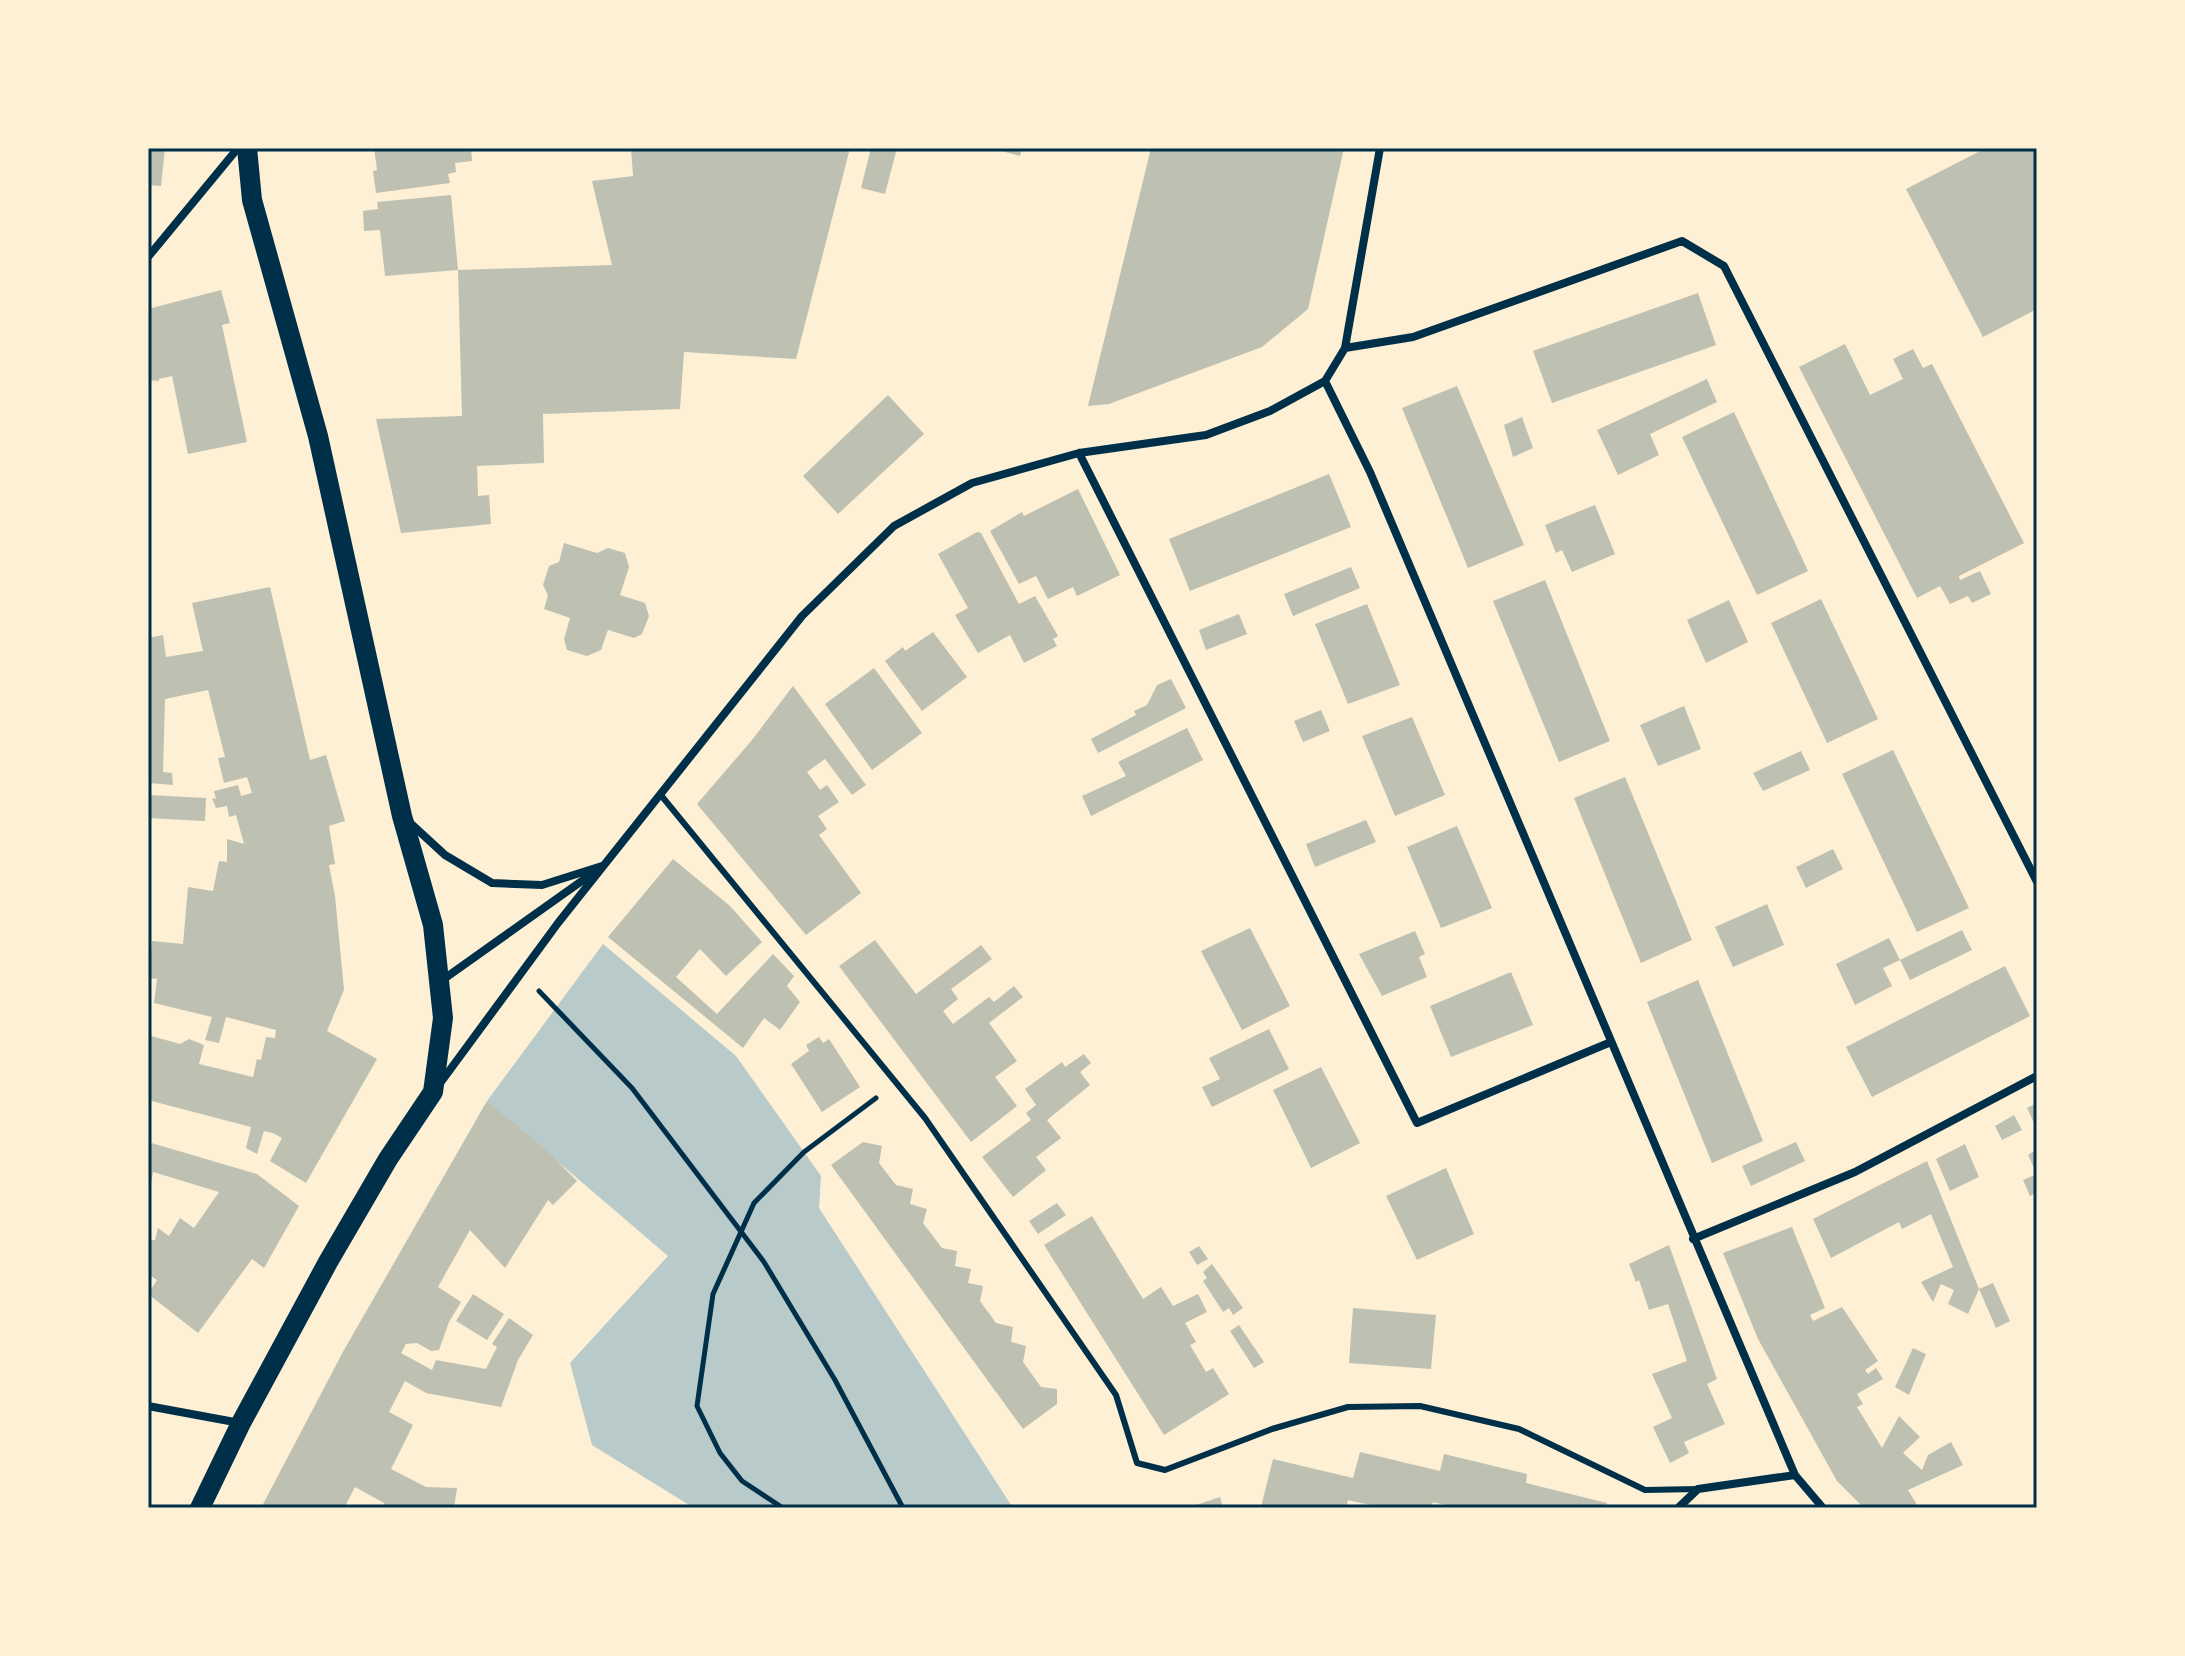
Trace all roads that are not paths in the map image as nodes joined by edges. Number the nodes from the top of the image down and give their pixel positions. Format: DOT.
graph roads {
  1 [pos="238,148"];
  2 [pos="247,148"];
  3 [pos="1380,148"];
  4 [pos="148,257"];
  5 [pos="1345,348"];
  6 [pos="1325,381"];
  7 [pos="1079,453"];
  8 [pos="660,794"];
  9 [pos="402,816"];
  10 [pos="603,866"];
  11 [pos="2037,882"];
  12 [pos="439,982"];
  13 [pos="1611,1042"];
  14 [pos="2037,1076"];
  15 [pos="433,1092"];
  16 [pos="1693,1239"];
  17 [pos="148,1406"];
  18 [pos="241,1423"];
  19 [pos="1795,1475"];
  20 [pos="1698,1489"];
  21 [pos="200,1508"];
  22 [pos="1678,1508"];
  23 [pos="1823,1508"];
  1 -- 4 [label="street"];
  2 -- 9 [label="main road"];
  3 -- 5 [label="street"];
  5 -- 6 [label="street"];
  5 -- 11 [label="street"];
  6 -- 7 [label="street"];
  6 -- 13 [label="street"];
  7 -- 8 [label="street"];
  7 -- 13 [label="street"];
  8 -- 10 [label="street"];
  8 -- 20 [label="lane"];
  9 -- 10 [label="street"];
  9 -- 12 [label="main road"];
  10 -- 12 [label="street"];
  10 -- 15 [label="street"];
  12 -- 15 [label="main road"];
  13 -- 16 [label="street"];
  14 -- 16 [label="street"];
  15 -- 18 [label="main road"];
  16 -- 19 [label="street"];
  17 -- 18 [label="street"];
  18 -- 21 [label="main road"];
  19 -- 20 [label="street"];
  19 -- 23 [label="street"];
  20 -- 22 [label="street"];
}
